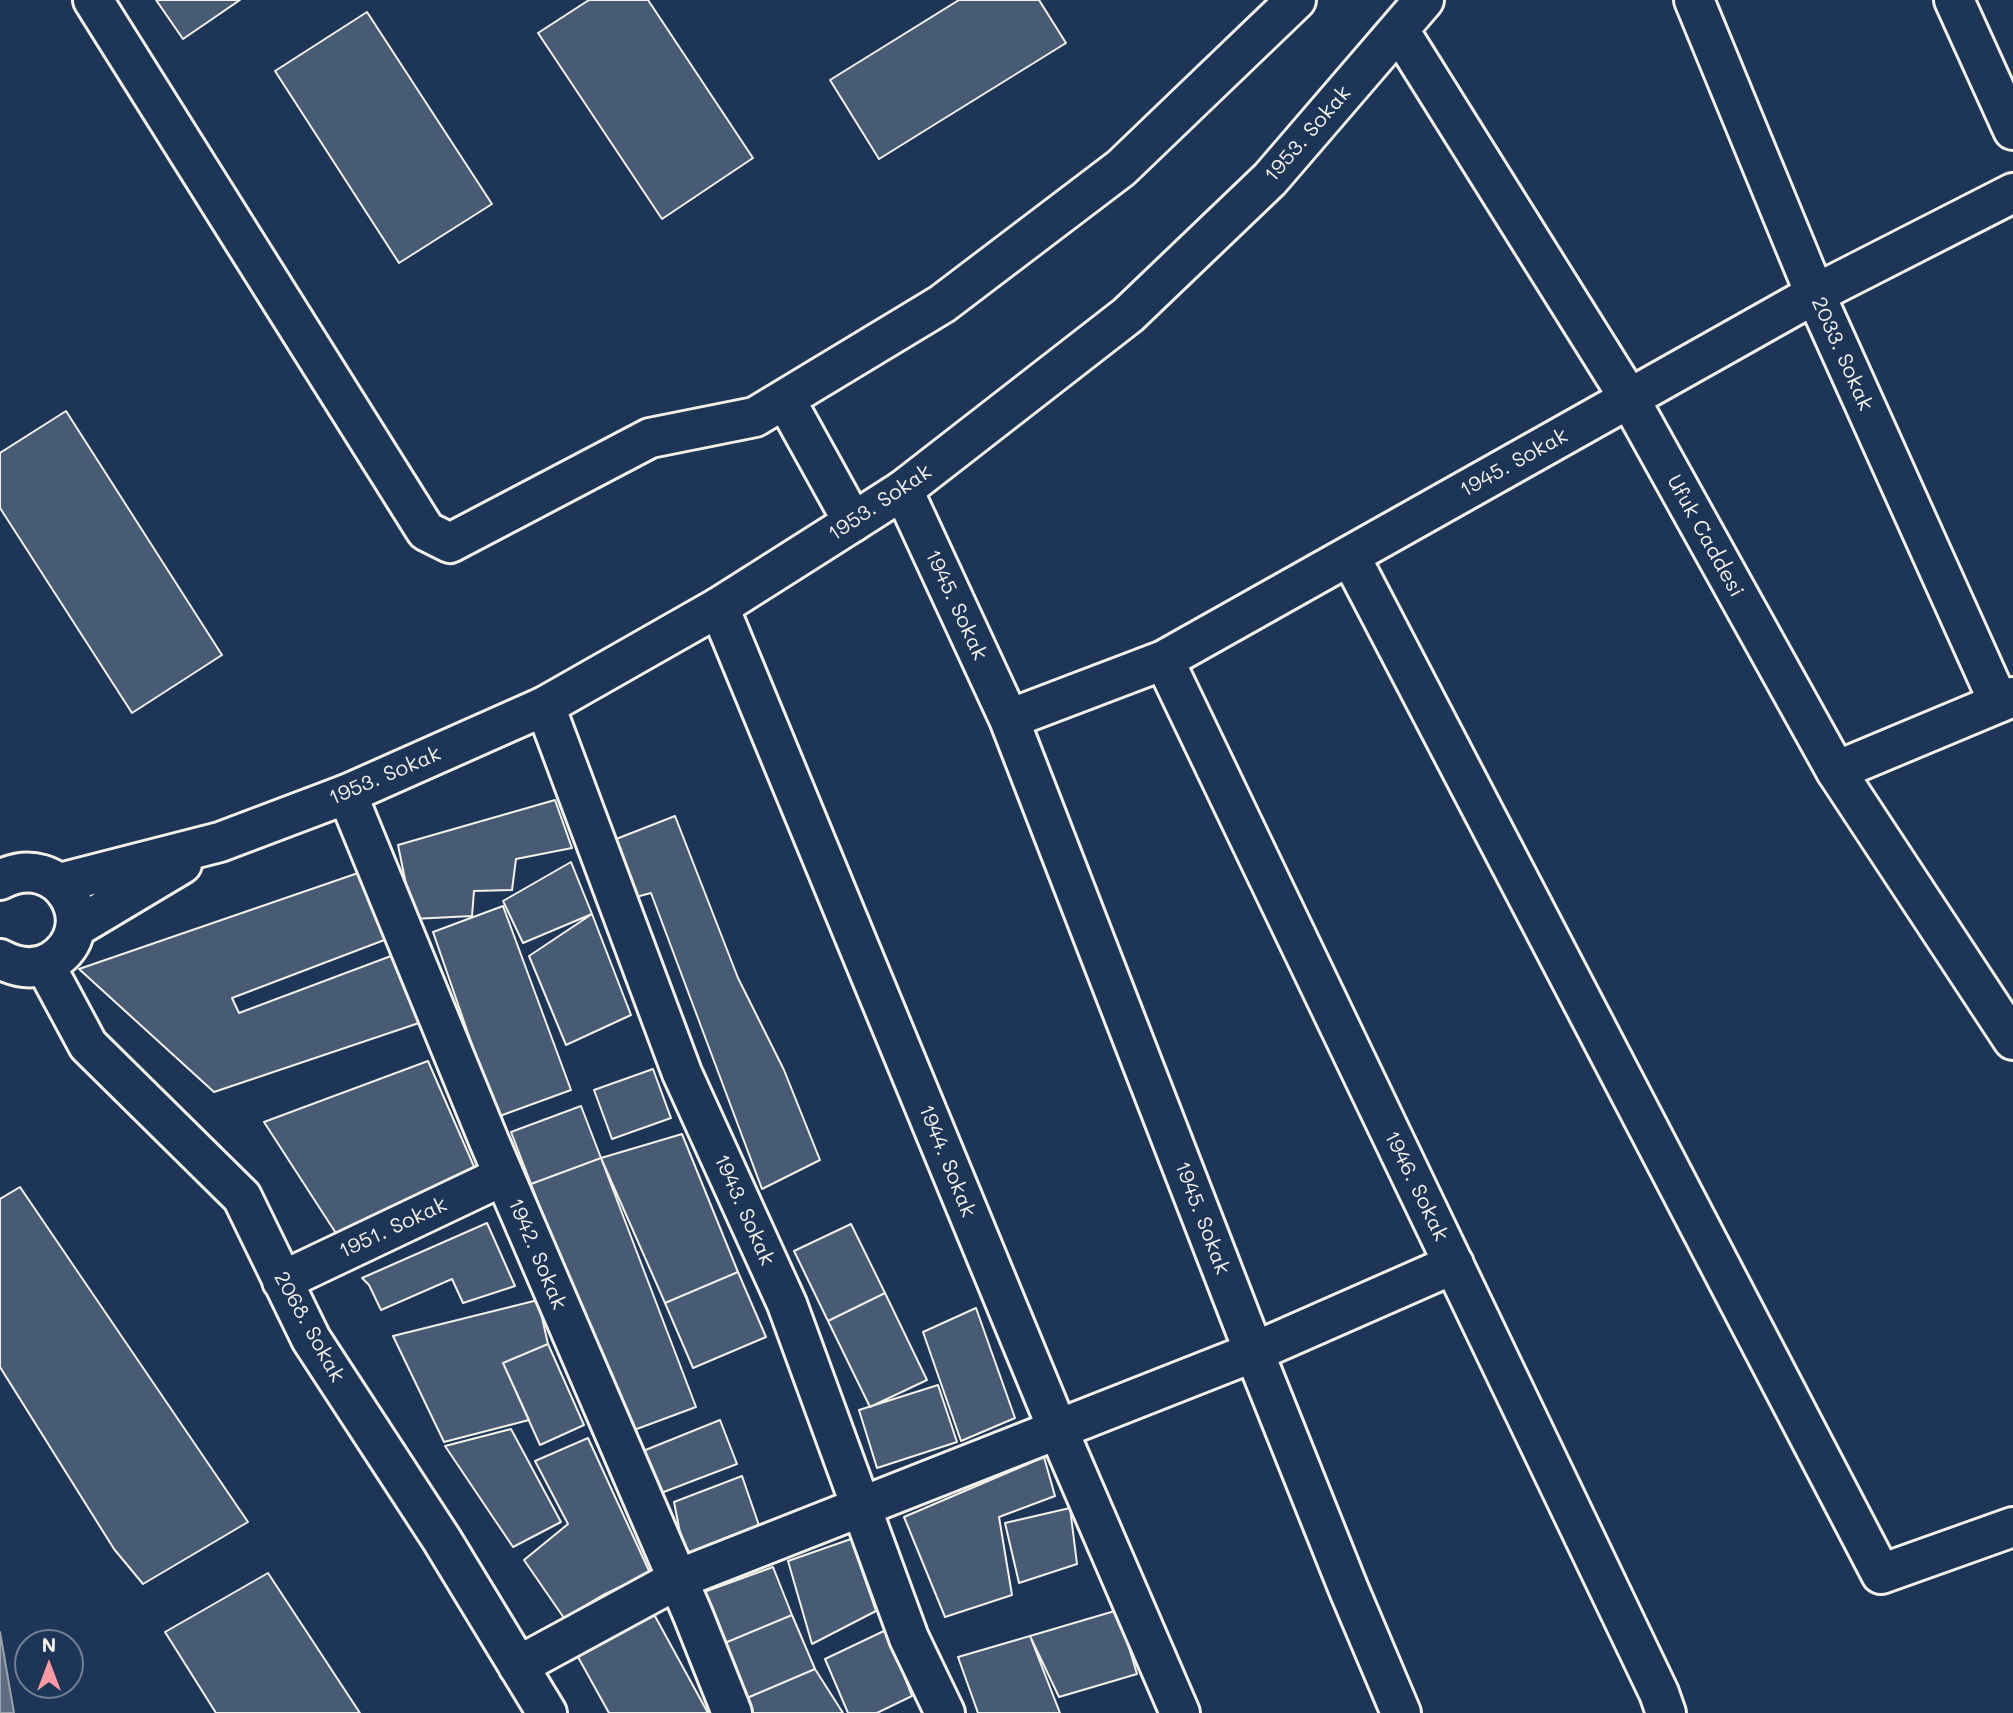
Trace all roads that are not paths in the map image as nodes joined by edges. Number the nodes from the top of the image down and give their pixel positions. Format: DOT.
graph roads {
  1 [pos="93,0"];
  2 [pos="1296,0"];
  3 [pos="1424,0"];
  4 [pos="1694,0"];
  5 [pos="1954,0"];
  6 [pos="1399,30"];
  7 [pos="2013,130"];
  8 [pos="2013,193"];
  9 [pos="1815,294"];
  10 [pos="1629,398"];
  11 [pos="785,399"];
  12 [pos="902,490"];
  13 [pos="853,523"];
  14 [pos="1350,556"];
  15 [pos="719,607"];
  16 [pos="1164,660"];
  17 [pos="2006,700"];
  18 [pos="545,706"];
  19 [pos="1009,719"];
  20 [pos="1836,771"];
  21 [pos="347,794"];
  22 [pos="220,842"];
  23 [pos="4,868"];
  24 [pos="60,883"];
  25 [pos="75,928"];
  26 [pos="0,959"];
  27 [pos="45,965"];
  28 [pos="2013,1041"];
  29 [pos="503,1176"];
  30 [pos="1454,1264"];
  31 [pos="282,1281"];
  32 [pos="1254,1352"];
  33 [pos="1058,1430"];
  34 [pos="862,1508"];
  35 [pos="2013,1527"];
  36 [pos="678,1579"];
  37 [pos="518,1666"];
  38 [pos="547,1713"];
  39 [pos="732,1713"];
  40 [pos="945,1713"];
  41 [pos="1180,1713"];
  42 [pos="1401,1713"];
  43 [pos="1666,1713"];
  1 -- 11 [label="street"];
  2 -- 11 [label="street"];
  3 -- 6 [label="street, 1953. Sokak"];
  4 -- 9 [label="street, 2033. Sokak"];
  5 -- 7 [label="street"];
  6 -- 10 [label="street, Ufuk Caddesi"];
  6 -- 12 [label="street, 1953. Sokak"];
  8 -- 9 [label="street, 1945. Sokak"];
  9 -- 10 [label="street, 1945. Sokak"];
  9 -- 17 [label="street, 2033. Sokak"];
  10 -- 14 [label="street, 1945. Sokak"];
  10 -- 20 [label="street, Ufuk Caddesi"];
  11 -- 13 [label="street"];
  12 -- 13 [label="street, 1953. Sokak"];
  12 -- 19 [label="street, 1945. Sokak"];
  13 -- 15 [label="street, 1953. Sokak"];
  14 -- 16 [label="street, 1945. Sokak"];
  14 -- 35 [label="street"];
  15 -- 18 [label="street, 1953. Sokak"];
  15 -- 33 [label="street, 1944. Sokak"];
  16 -- 19 [label="street, 1945. Sokak"];
  16 -- 30 [label="street, 1946. Sokak"];
  17 -- 20 [label="street"];
  18 -- 21 [label="street, 1953. Sokak"];
  18 -- 34 [label="street, 1943. Sokak"];
  19 -- 32 [label="street, 1945. Sokak"];
  20 -- 28 [label="street, Ufuk Caddesi"];
  21 -- 22 [label="street, 1953. Sokak"];
  21 -- 29 [label="street, 1942. Sokak"];
  22 -- 24 [label="street"];
  22 -- 25 [label="street"];
  23 -- 24 [label="street"];
  24 -- 25 [label="street"];
  25 -- 27 [label="street"];
  26 -- 27 [label="street"];
  27 -- 31 [label="street, 2068. Sokak"];
  29 -- 31 [label="street, 1951. Sokak"];
  29 -- 36 [label="street, 1942. Sokak"];
  30 -- 32 [label="street"];
  30 -- 43 [label="street, 1946. Sokak"];
  31 -- 37 [label="street, 2068. Sokak"];
  32 -- 33 [label="street"];
  32 -- 42 [label="street, 1945. Sokak"];
  33 -- 34 [label="street"];
  33 -- 41 [label="street, 1944. Sokak"];
  34 -- 36 [label="street"];
  34 -- 40 [label="street, 1943. Sokak"];
  36 -- 37 [label="street"];
  36 -- 39 [label="street, 1942. Sokak"];
  37 -- 38 [label="street, 2068. Sokak"];
}
